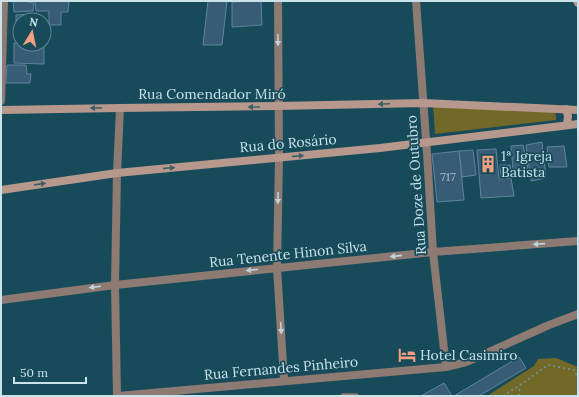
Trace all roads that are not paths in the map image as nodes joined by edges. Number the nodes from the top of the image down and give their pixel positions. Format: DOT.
graph roads {
  1 [pos="4,1"];
  2 [pos="278,1"];
  3 [pos="416,1"];
  4 [pos="1,101"];
  5 [pos="423,103"];
  6 [pos="278,106"];
  7 [pos="120,108"];
  8 [pos="566,109"];
  9 [pos="1,110"];
  10 [pos="578,110"];
  11 [pos="578,124"];
  12 [pos="567,125"];
  13 [pos="426,142"];
  14 [pos="279,158"];
  15 [pos="118,173"];
  16 [pos="1,190"];
  17 [pos="578,241"];
  18 [pos="433,252"];
  19 [pos="277,268"];
  20 [pos="115,285"];
  21 [pos="1,300"];
  22 [pos="578,314"];
  23 [pos="446,367"];
  24 [pos="284,380"];
  25 [pos="117,396"];
  26 [pos="343,396"];
  27 [pos="356,396"];
  1 -- 4 [label="street"];
  2 -- 6 [label="street, one-way"];
  3 -- 5 [label="street, Rua Doze de Outubro"];
  5 -- 6 [label="main road, Rua Comendador Miró, one-way"];
  5 -- 8 [label="main road, Rua Comendador Miró"];
  5 -- 13 [label="street, Rua Doze de Outubro"];
  6 -- 7 [label="main road, Rua Comendador Miró, one-way"];
  6 -- 14 [label="street"];
  7 -- 9 [label="main road, Rua Comendador Miró, one-way"];
  7 -- 15 [label="street"];
  8 -- 10 [label="main road, Rua Comendador Miró"];
  8 -- 12 [label="main road"];
  11 -- 12 [label="main road, Rua do Rosário"];
  12 -- 13 [label="main road, Rua do Rosário"];
  14 -- 13 [label="main road, Rua do Rosário, one-way"];
  13 -- 18 [label="street, Rua Doze de Outubro"];
  15 -- 14 [label="main road, Rua do Rosário, one-way"];
  14 -- 19 [label="street, one-way"];
  16 -- 15 [label="main road, Rua do Rosário, one-way"];
  15 -- 20 [label="street"];
  17 -- 18 [label="street, Rua Tenente Hinon Silva, one-way"];
  18 -- 19 [label="street, Rua Tenente Hinon Silva, one-way"];
  18 -- 23 [label="street, Rua Doze de Outubro"];
  19 -- 20 [label="street, Rua Tenente Hinon Silva, one-way"];
  19 -- 24 [label="street, one-way"];
  20 -- 21 [label="street, Rua Tenente Hinon Silva, one-way"];
  20 -- 25 [label="street"];
  22 -- 23 [label="street, Rua Fernandes Pinheiro"];
  23 -- 24 [label="street, Rua Fernandes Pinheiro"];
  24 -- 25 [label="street, Rua Fernandes Pinheiro"];
  26 -- 27 [label="lane"];
}
